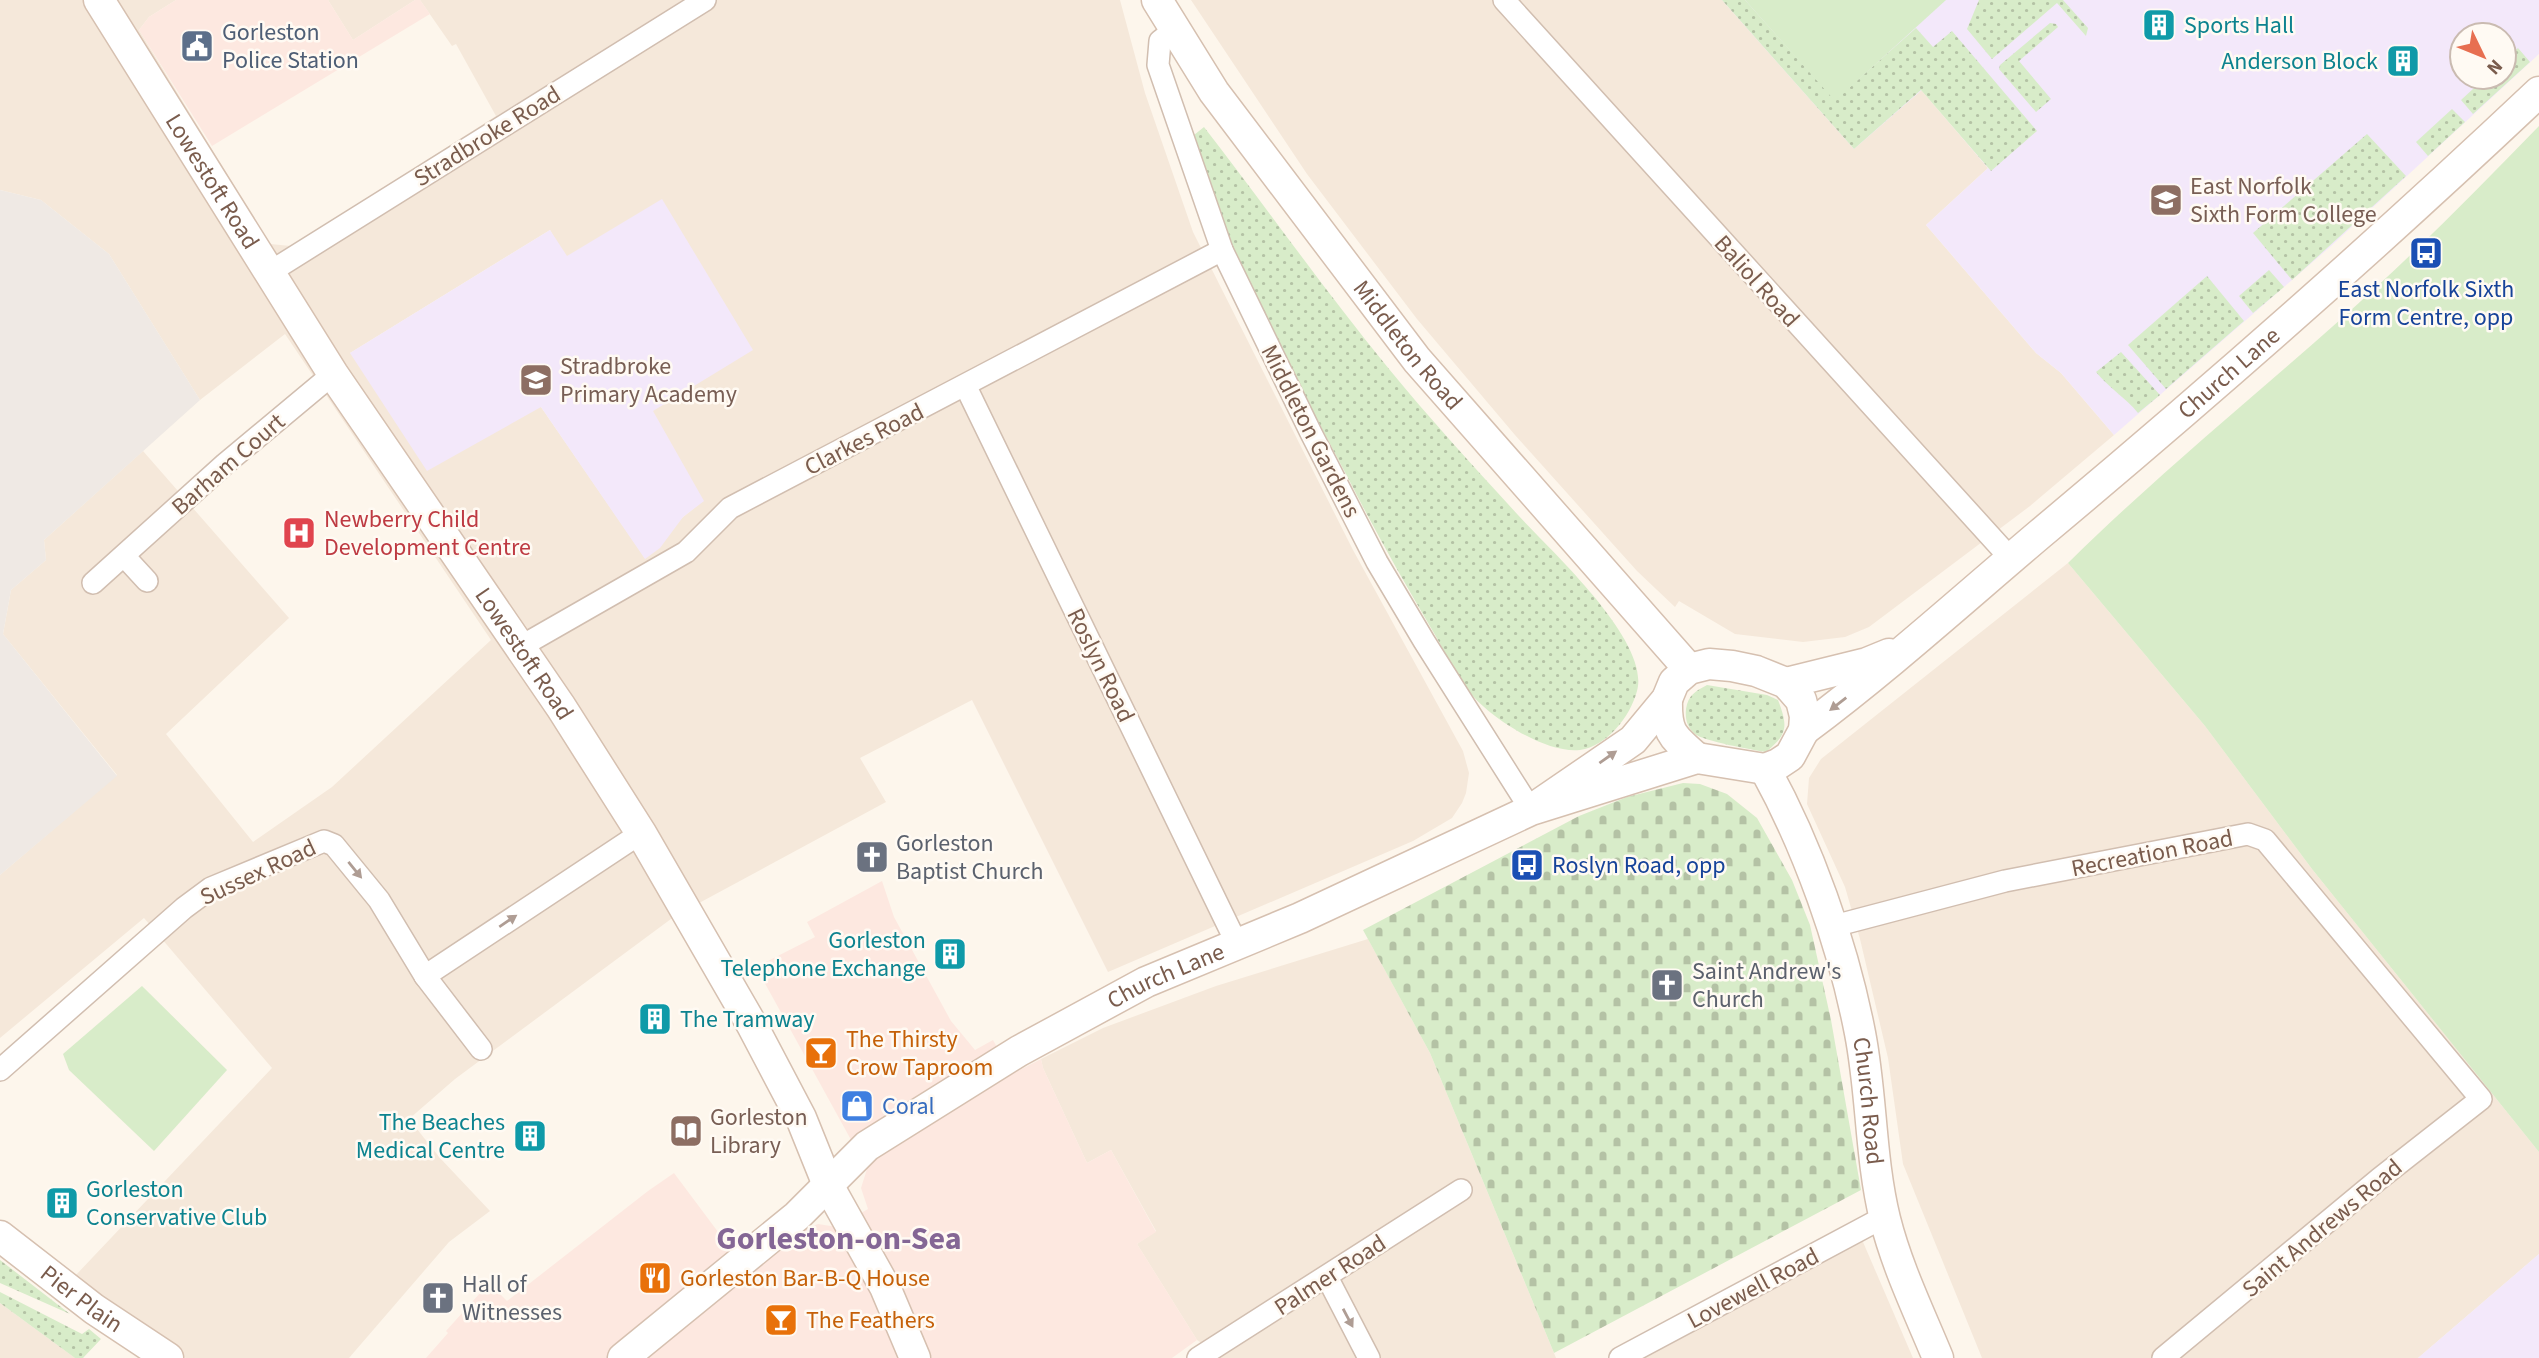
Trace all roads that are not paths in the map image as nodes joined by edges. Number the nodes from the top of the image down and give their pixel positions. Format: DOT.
graph roads {
  1 [pos="705,0"];
  2 [pos="1157,0"];
  3 [pos="1504,0"];
  4 [pos="106,2"];
  5 [pos="1174,30"];
  6 [pos="2539,92"];
  7 [pos="1222,250"];
  8 [pos="270,272"];
  9 [pos="333,374"];
  10 [pos="966,387"];
  11 [pos="124,556"];
  12 [pos="2012,560"];
  13 [pos="146,581"];
  14 [pos="93,583"];
  15 [pos="1909,646"];
  16 [pos="520,647"];
  17 [pos="1689,669"];
  18 [pos="1786,683"];
  19 [pos="1667,699"];
  20 [pos="1804,730"];
  21 [pos="1697,758"];
  22 [pos="1765,769"];
  23 [pos="1531,810"];
  24 [pos="640,834"];
  25 [pos="1834,926"];
  26 [pos="1237,944"];
  27 [pos="425,976"];
  28 [pos="481,1049"];
  29 [pos="0,1069"];
  30 [pos="2481,1099"];
  31 [pos="828,1185"];
  32 [pos="1461,1190"];
  33 [pos="1884,1217"];
  34 [pos="0,1236"];
  35 [pos="1327,1277"];
  36 [pos="168,1358"];
  37 [pos="623,1358"];
  38 [pos="915,1358"];
  39 [pos="1198,1358"];
  40 [pos="1369,1358"];
  41 [pos="1620,1358"];
  42 [pos="1938,1358"];
  43 [pos="2163,1358"];
  1 -- 8 [label="street, Stradbroke Road"];
  2 -- 5 [label="street, Middleton Road"];
  3 -- 12 [label="street, Baliol Road"];
  4 -- 8 [label="street, Lowestoft Road"];
  5 -- 7 [label="street, Middleton Gardens"];
  5 -- 17 [label="street, Middleton Road"];
  6 -- 12 [label="street, Church Lane"];
  7 -- 10 [label="street, Clarkes Road"];
  7 -- 23 [label="street, Middleton Gardens"];
  8 -- 9 [label="street, Lowestoft Road"];
  9 -- 11 [label="street, Barham Court"];
  9 -- 16 [label="street, Lowestoft Road"];
  10 -- 16 [label="street, Clarkes Road"];
  10 -- 26 [label="street, Roslyn Road"];
  11 -- 13 [label="street"];
  11 -- 14 [label="street, Barham Court"];
  12 -- 15 [label="street, Church Lane"];
  15 -- 18 [label="street, Church Lane"];
  15 -- 20 [label="street, Church Lane, one-way"];
  16 -- 24 [label="street, Lowestoft Road"];
  17 -- 18 [label="street"];
  17 -- 19 [label="street, Church Lane"];
  18 -- 20 [label="street"];
  19 -- 21 [label="street"];
  23 -- 19 [label="street, Church Lane, one-way"];
  20 -- 22 [label="street, Church Lane"];
  21 -- 22 [label="street, Church Lane"];
  21 -- 23 [label="street, Church Lane"];
  22 -- 25 [label="street, Church Road"];
  23 -- 26 [label="street, Church Lane"];
  27 -- 24 [label="street, one-way"];
  24 -- 31 [label="street, Lowestoft Road"];
  25 -- 30 [label="street, Recreation Road"];
  25 -- 33 [label="street, Church Road"];
  26 -- 31 [label="street, Church Lane"];
  27 -- 28 [label="street, Sussex Road"];
  29 -- 27 [label="street, Sussex Road, one-way"];
  30 -- 43 [label="street, Saint Andrews Road"];
  31 -- 37 [label="street, Church Lane"];
  31 -- 38 [label="street, Lowestoft Road"];
  32 -- 35 [label="street, Palmer Road"];
  33 -- 41 [label="street, Lovewell Road"];
  33 -- 42 [label="street, Church Road"];
  34 -- 36 [label="street, Pier Plain"];
  35 -- 39 [label="street, Palmer Road"];
  35 -- 40 [label="street, one-way"];
}
